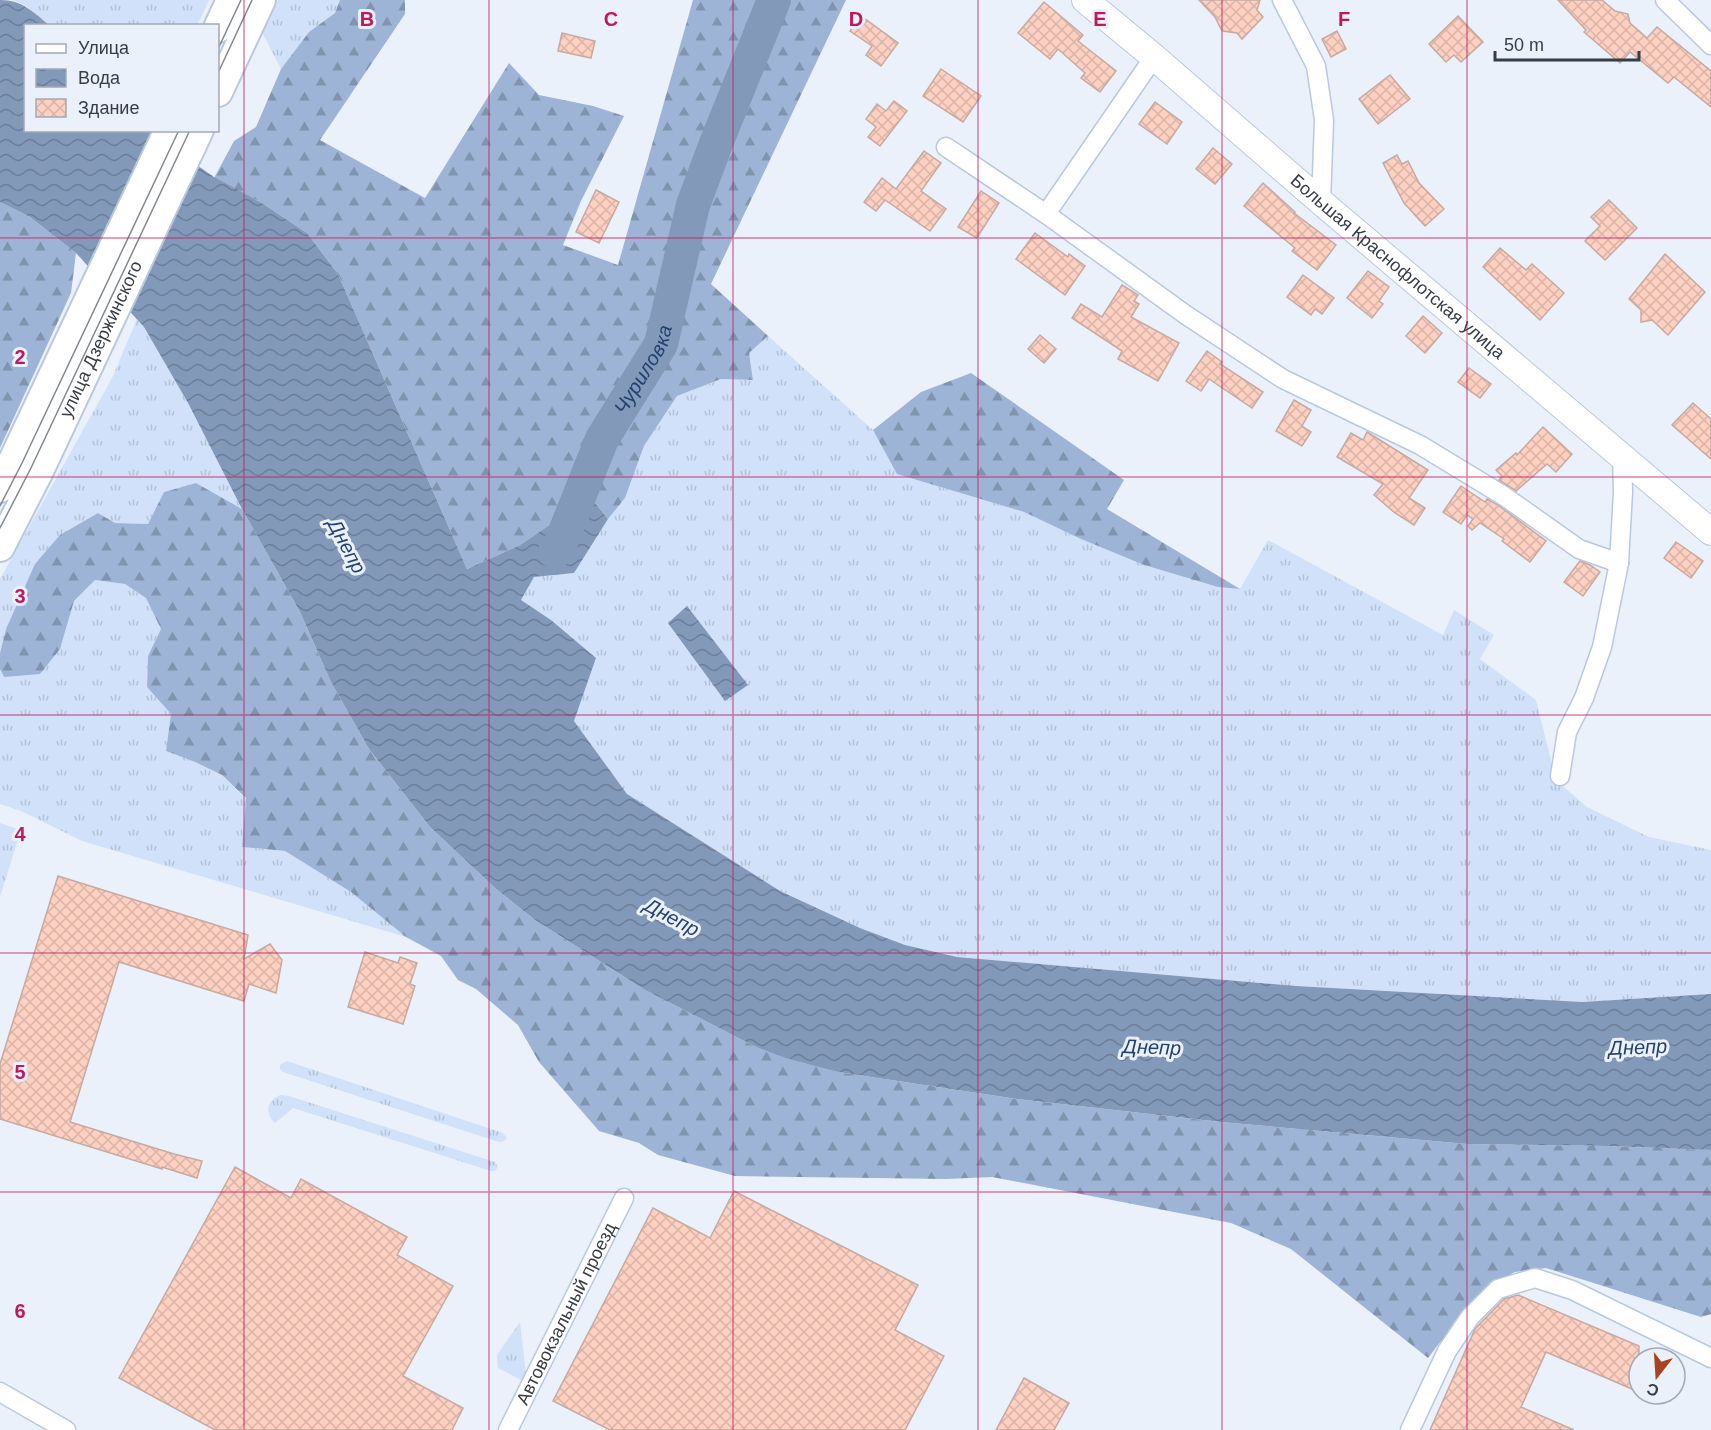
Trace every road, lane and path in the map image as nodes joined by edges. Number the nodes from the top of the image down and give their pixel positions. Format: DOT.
graph roads {
  1 [pos="261,0"];
  2 [pos="1085,0"];
  3 [pos="1282,0"];
  4 [pos="1665,0"];
  5 [pos="228,21"];
  6 [pos="1711,45"];
  7 [pos="1154,57"];
  8 [pos="219,85"];
  9 [pos="168,132"];
  10 [pos="198,132"];
  11 [pos="946,147"];
  12 [pos="1321,202"];
  13 [pos="1046,214"];
  14 [pos="1622,456"];
  15 [pos="26,465"];
  16 [pos="0,488"];
  17 [pos="1711,531"];
  18 [pos="0,547"];
  19 [pos="1620,563"];
  20 [pos="1560,776"];
  21 [pos="624,1198"];
  22 [pos="1711,1358"];
  23 [pos="0,1392"];
  24 [pos="66,1430"];
  25 [pos="508,1430"];
  26 [pos="1410,1430"];
  1 -- 5 [label="main road"];
  2 -- 7 [label="main road, Большая Краснофлотская улица"];
  3 -- 12 [label="street"];
  4 -- 6 [label="street"];
  5 -- 8 [label="main road"];
  7 -- 12 [label="main road, Большая Краснофлотская улица"];
  7 -- 13 [label="street"];
  9 -- 15 [label="main road, улица Дзержинского"];
  10 -- 15 [label="main road, улица Дзержинского"];
  11 -- 13 [label="street"];
  12 -- 14 [label="main road, Большая Краснофлотская улица"];
  13 -- 19 [label="street"];
  14 -- 17 [label="main road, Большая Краснофлотская улица"];
  14 -- 19 [label="street"];
  15 -- 16 [label="main road, улица Дзержинского"];
  15 -- 18 [label="main road, улица Дзержинского"];
  19 -- 20 [label="street"];
  21 -- 25 [label="street, Автовокзальный проезд"];
  22 -- 26 [label="street"];
  23 -- 24 [label="street"];
}
